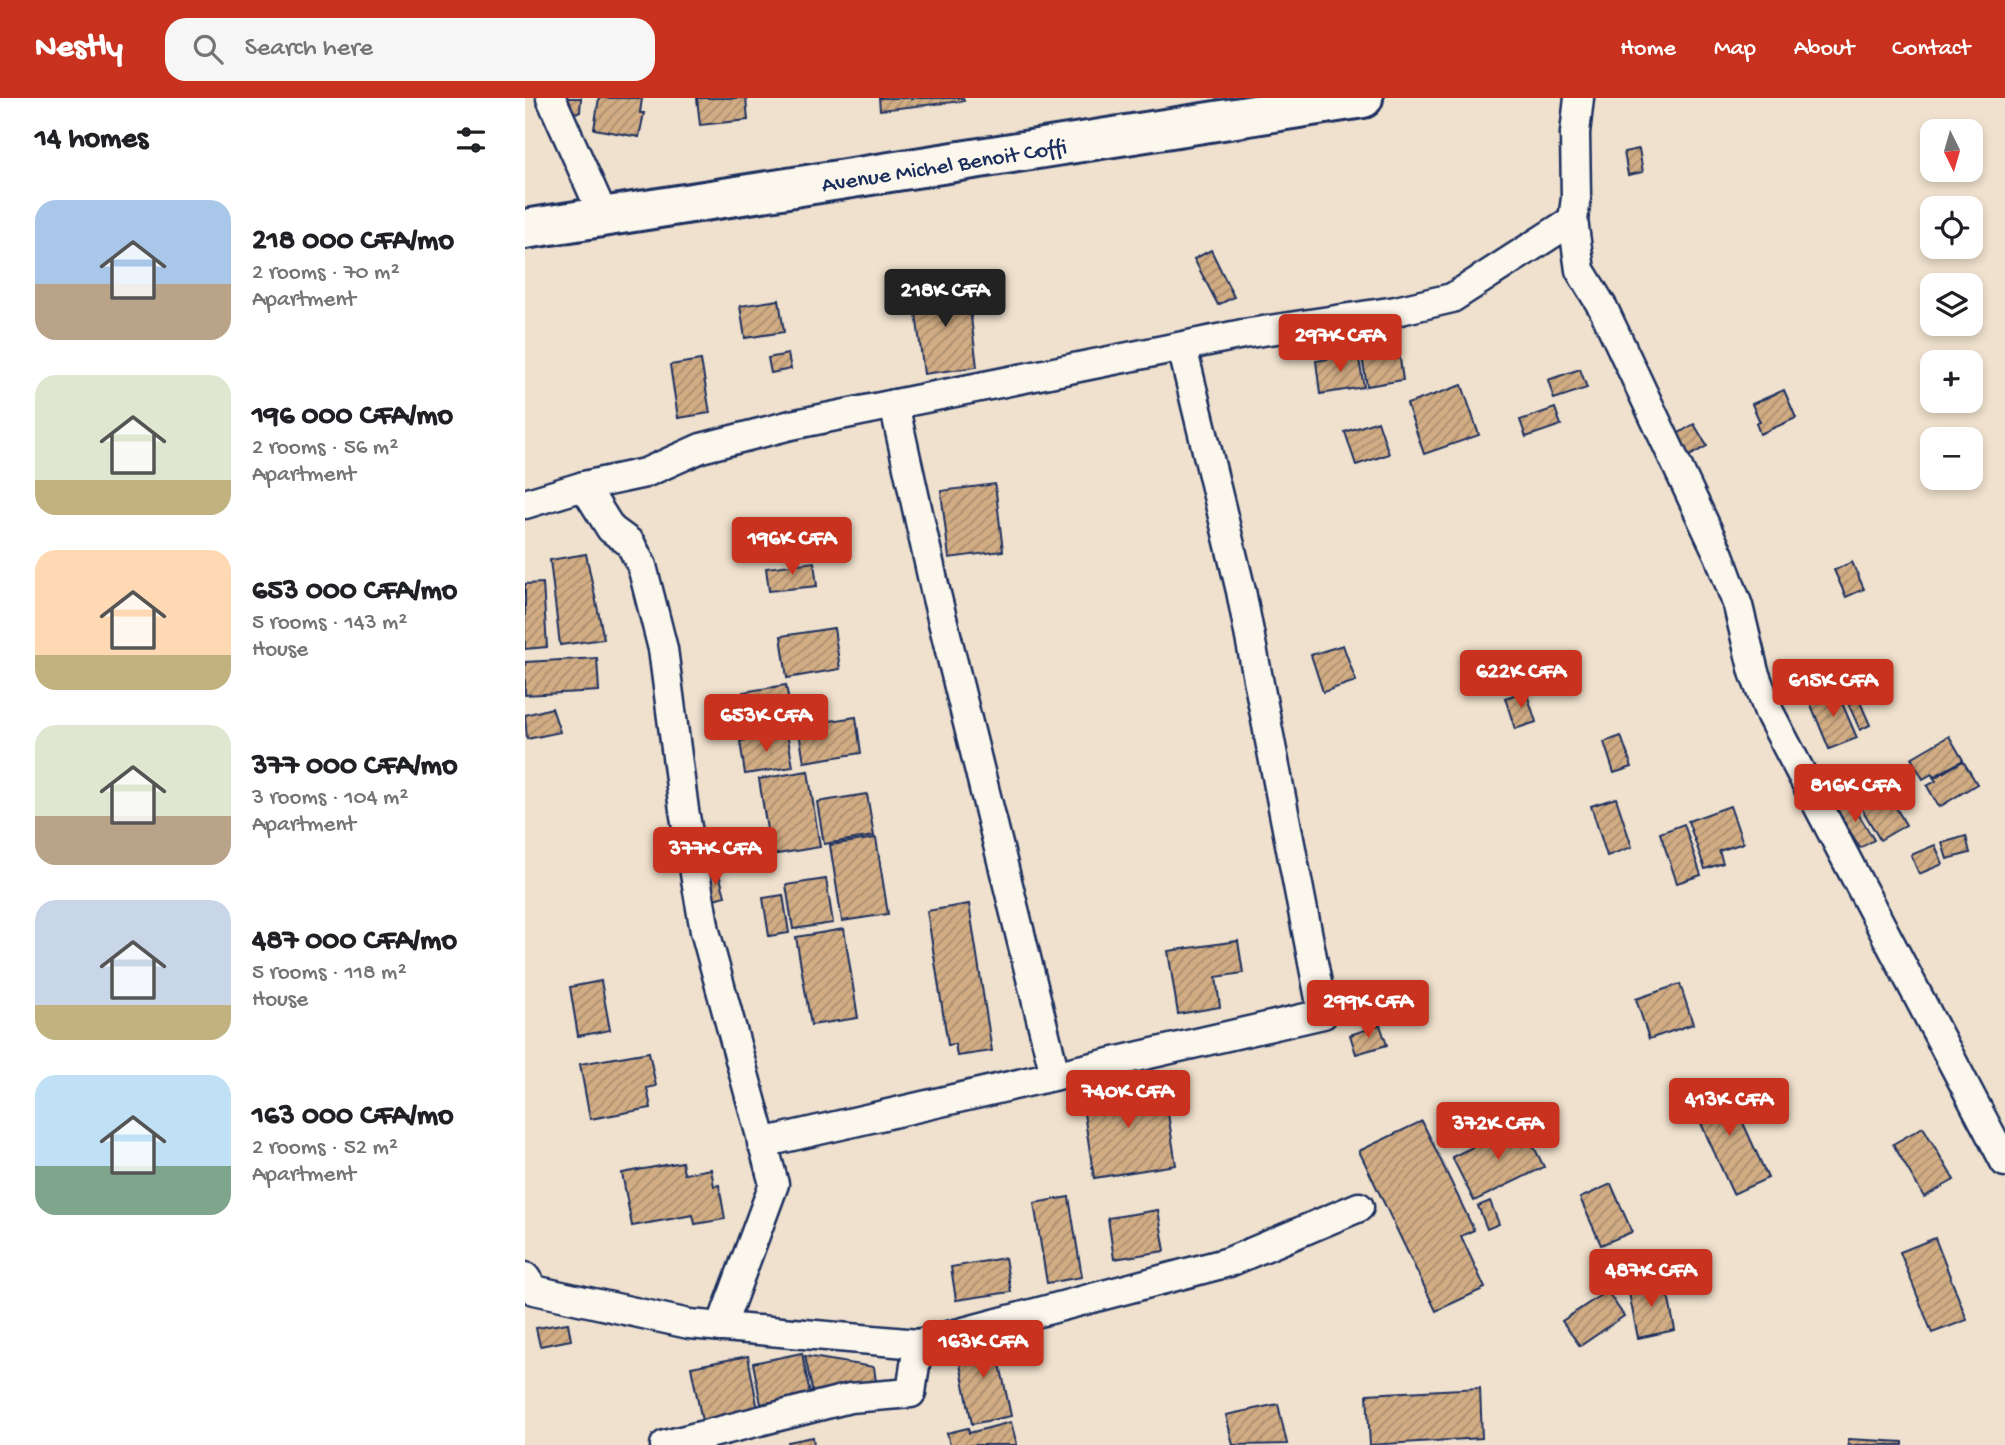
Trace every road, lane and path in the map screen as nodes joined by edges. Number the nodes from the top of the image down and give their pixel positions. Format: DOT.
graph roads {
  1 [pos="551,98"];
  2 [pos="1363,98"];
  3 [pos="1579,98"];
  4 [pos="604,217"];
  5 [pos="1573,220"];
  6 [pos="525,229"];
  7 [pos="1182,347"];
  8 [pos="894,404"];
  9 [pos="585,486"];
  10 [pos="525,504"];
  11 [pos="1055,1075"];
  12 [pos="762,1143"];
  13 [pos="2005,1162"];
  14 [pos="1359,1207"];
  15 [pos="525,1277"];
  16 [pos="721,1327"];
  17 [pos="918,1344"];
  18 [pos="665,1445"];
  1 -- 4 [label="street"];
  2 -- 4 [label="street, Avenue Michel Benoit Coffi"];
  3 -- 5 [label="street"];
  4 -- 6 [label="street, Avenue Michel Benoit Coffi"];
  5 -- 7 [label="street"];
  5 -- 13 [label="street"];
  7 -- 8 [label="street"];
  7 -- 11 [label="street"];
  8 -- 9 [label="street"];
  8 -- 11 [label="street"];
  9 -- 10 [label="street"];
  9 -- 12 [label="street"];
  11 -- 12 [label="street"];
  12 -- 16 [label="street"];
  14 -- 17 [label="street"];
  15 -- 16 [label="street"];
  16 -- 17 [label="street"];
  17 -- 18 [label="street"];
}
